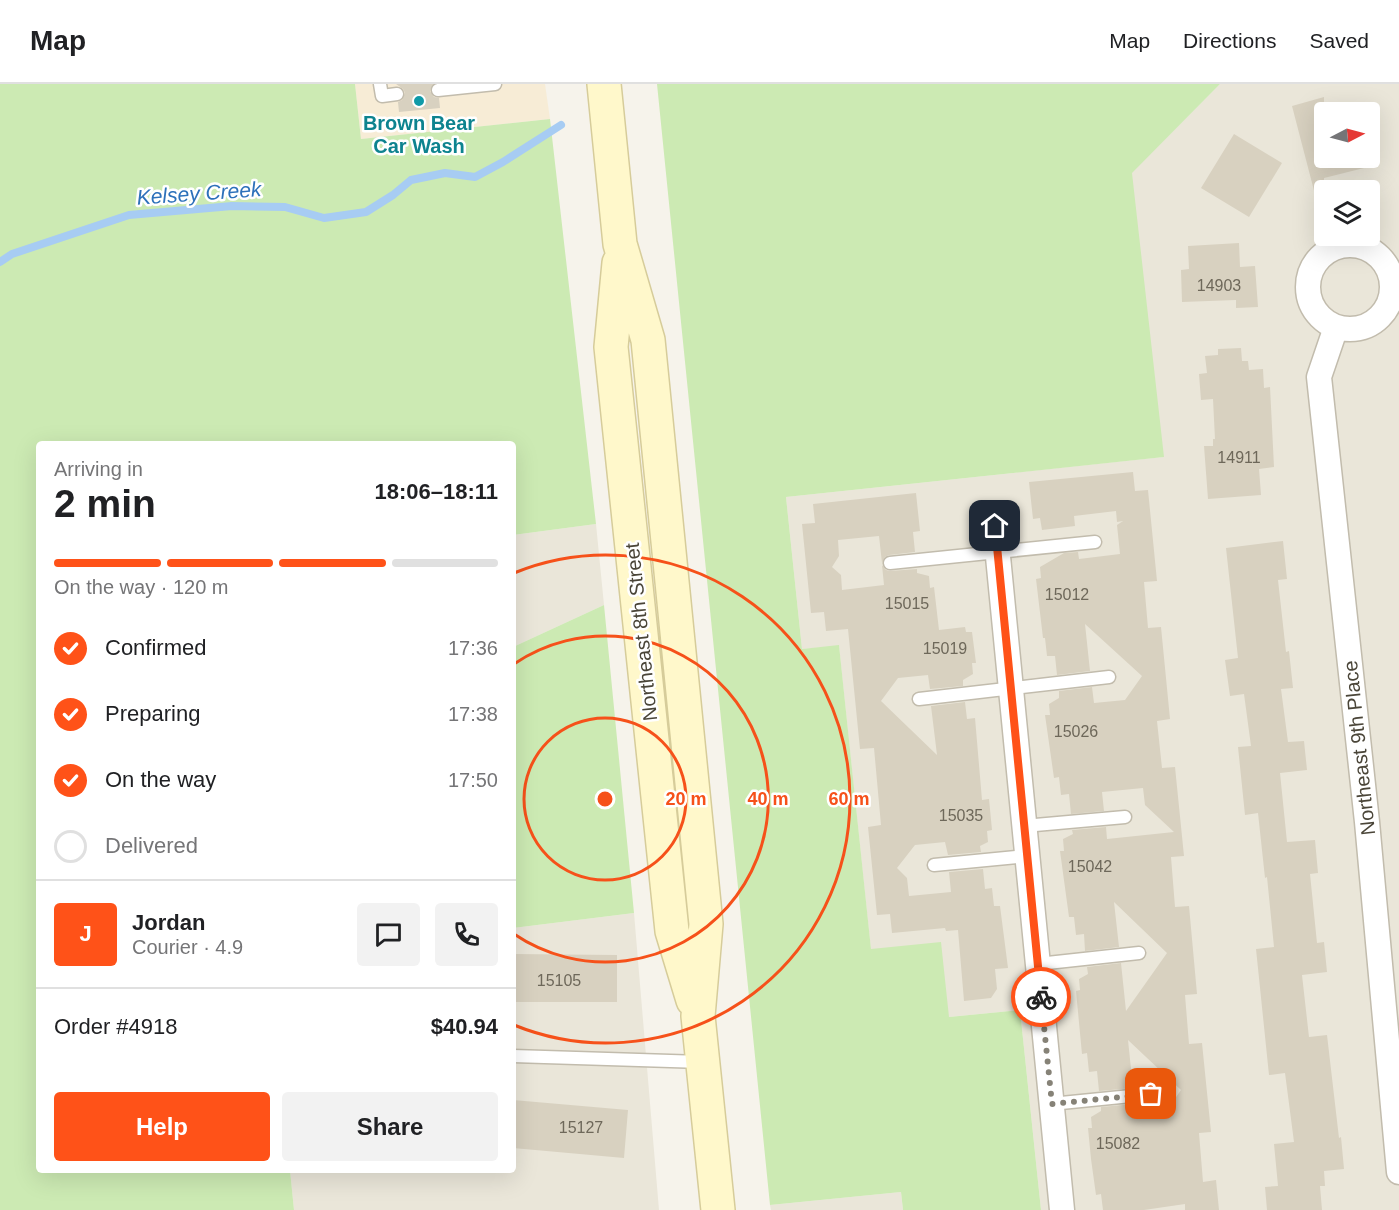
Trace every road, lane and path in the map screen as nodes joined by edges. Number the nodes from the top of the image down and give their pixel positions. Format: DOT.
graph roads {
  1 [pos="380,84"];
  2 [pos="489,84"];
  3 [pos="495,84"];
  4 [pos="604,84"];
  5 [pos="438,90"];
  6 [pos="397,94"];
  7 [pos="1335,327"];
  8 [pos="995,526"];
  9 [pos="1095,542"];
  10 [pos="997,552"];
  11 [pos="890,562"];
  12 [pos="1109,677"];
  13 [pos="1011,688"];
  14 [pos="919,699"];
  15 [pos="1125,817"];
  16 [pos="1024,826"];
  17 [pos="1027,856"];
  18 [pos="934,865"];
  19 [pos="1139,953"];
  20 [pos="1038,964"];
  21 [pos="516,1056"];
  22 [pos="703,1062"];
  23 [pos="1151,1094"];
  24 [pos="1052,1104"];
  25 [pos="1399,1172"];
  26 [pos="717,1210"];
  27 [pos="1062,1210"];
  1 -- 6 [label="lane"];
  2 -- 3 [label="lane"];
  2 -- 5 [label="lane"];
  4 -- 22 [label="main road, Northeast 8th Street"];
  7 -- 25 [label="street, Northeast 9th Place"];
  8 -- 10 [label="street"];
  9 -- 10 [label="lane"];
  10 -- 11 [label="lane"];
  10 -- 13 [label="street"];
  12 -- 13 [label="lane"];
  13 -- 14 [label="lane"];
  13 -- 16 [label="street"];
  15 -- 16 [label="lane"];
  16 -- 17 [label="street"];
  17 -- 18 [label="lane"];
  17 -- 20 [label="street"];
  19 -- 20 [label="lane"];
  20 -- 24 [label="street"];
  21 -- 22 [label="lane"];
  22 -- 26 [label="main road, Northeast 8th Street"];
  23 -- 24 [label="lane"];
  24 -- 27 [label="street"];
}
